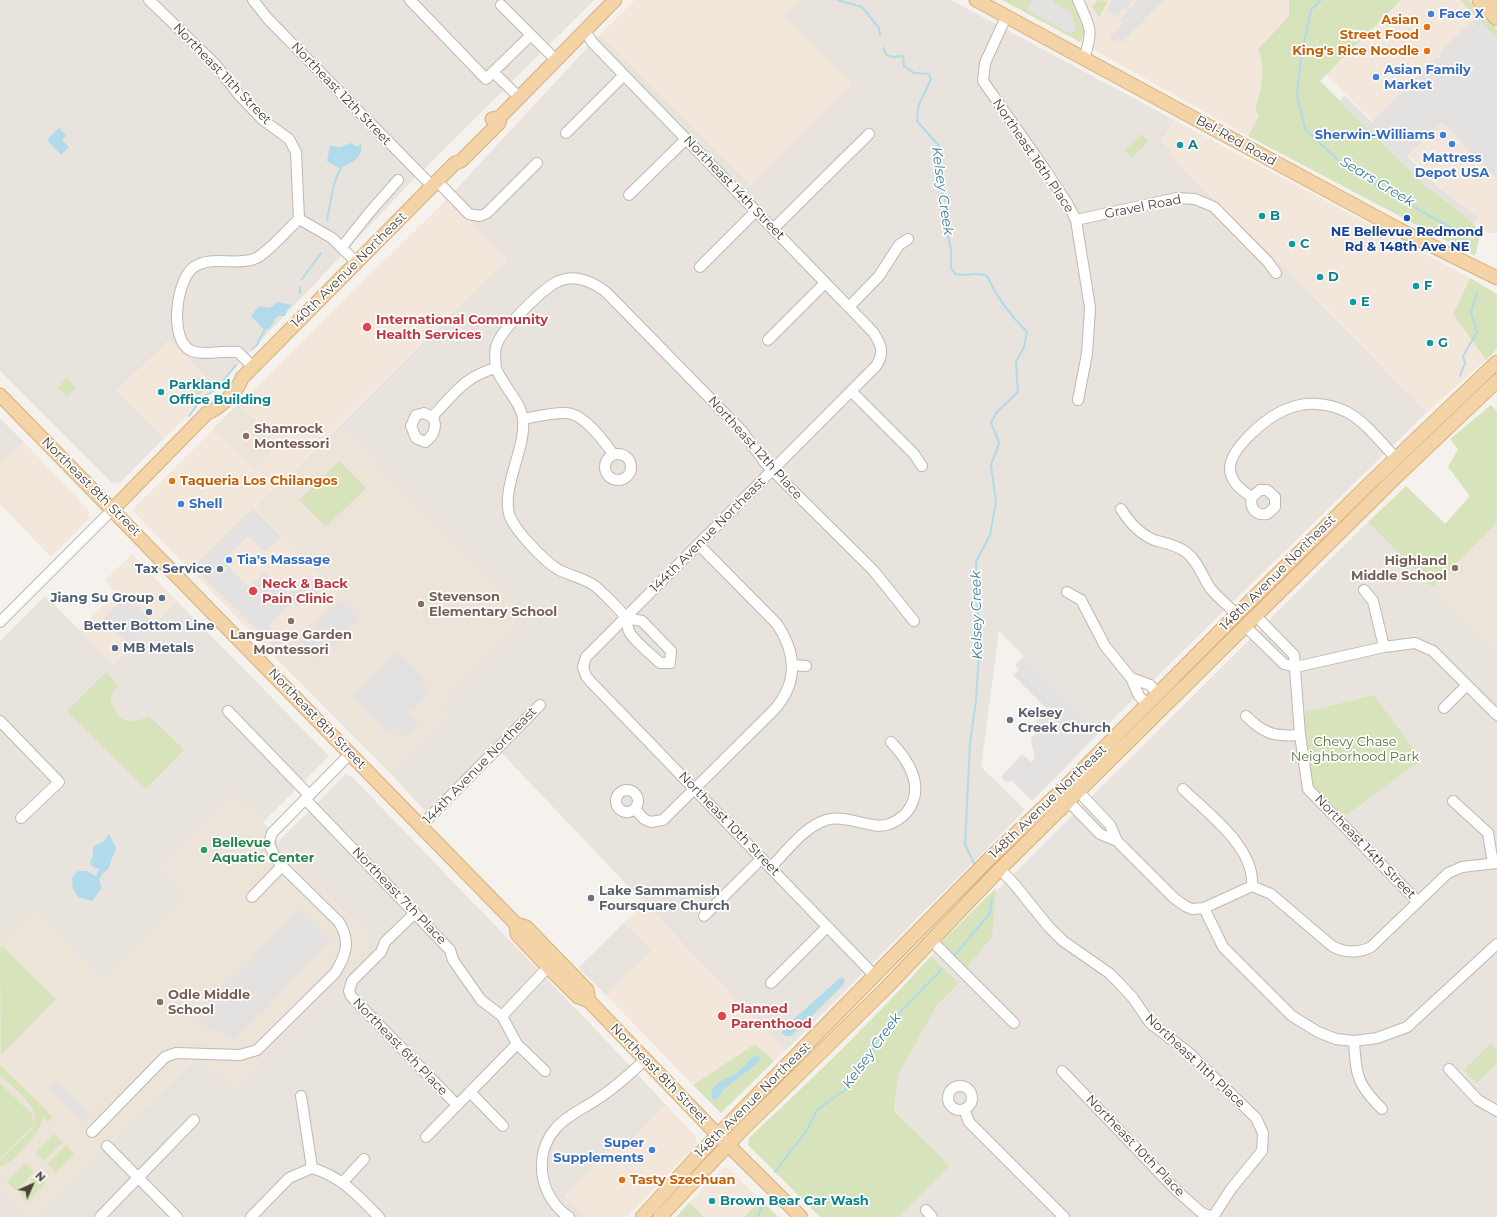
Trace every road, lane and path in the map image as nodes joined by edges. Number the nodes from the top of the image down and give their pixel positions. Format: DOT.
graph roads {
  1 [pos="149,0"];
  2 [pos="253,0"];
  3 [pos="410,0"];
  4 [pos="615,0"];
  5 [pos="976,0"];
  6 [pos="1078,0"];
  7 [pos="1479,0"];
  8 [pos="1494,0"];
  9 [pos="1497,3"];
  10 [pos="501,4"];
  11 [pos="1006,16"];
  12 [pos="1497,19"];
  13 [pos="585,31"];
  14 [pos="531,35"];
  15 [pos="1084,59"];
  16 [pos="556,60"];
  17 [pos="493,72"];
  18 [pos="624,76"];
  19 [pos="519,97"];
  20 [pos="566,133"];
  21 [pos="869,134"];
  22 [pos="686,139"];
  23 [pos="537,163"];
  24 [pos="398,180"];
  25 [pos="435,184"];
  26 [pos="629,196"];
  27 [pos="756,211"];
  28 [pos="299,219"];
  29 [pos="1076,220"];
  30 [pos="773,229"];
  31 [pos="908,239"];
  32 [pos="342,247"];
  33 [pos="356,262"];
  34 [pos="700,267"];
  35 [pos="1276,273"];
  36 [pos="1497,278"];
  37 [pos="825,283"];
  38 [pos="849,307"];
  39 [pos="768,340"];
  40 [pos="881,347"];
  41 [pos="1497,362"];
  42 [pos="253,367"];
  43 [pos="496,368"];
  44 [pos="1497,381"];
  45 [pos="852,392"];
  46 [pos="0,395"];
  47 [pos="1078,400"];
  48 [pos="432,416"];
  49 [pos="523,419"];
  50 [pos="1406,448"];
  51 [pos="613,454"];
  52 [pos="1396,458"];
  53 [pos="922,466"];
  54 [pos="773,471"];
  55 [pos="1396,477"];
  56 [pos="1252,498"];
  57 [pos="113,509"];
  58 [pos="1122,509"];
  59 [pos="699,545"];
  60 [pos="1364,590"];
  61 [pos="1067,592"];
  62 [pos="1237,614"];
  63 [pos="1255,615"];
  64 [pos="626,618"];
  65 [pos="914,621"];
  66 [pos="0,622"];
  67 [pos="1245,626"];
  68 [pos="1384,647"];
  69 [pos="792,665"];
  70 [pos="806,666"];
  71 [pos="1296,666"];
  72 [pos="1180,670"];
  73 [pos="584,671"];
  74 [pos="1131,678"];
  75 [pos="1467,685"];
  76 [pos="1157,693"];
  77 [pos="1147,704"];
  78 [pos="1165,704"];
  79 [pos="540,705"];
  80 [pos="1444,708"];
  81 [pos="228,711"];
  82 [pos="1497,715"];
  83 [pos="1246,716"];
  84 [pos="0,721"];
  85 [pos="1300,735"];
  86 [pos="891,742"];
  87 [pos="350,754"];
  88 [pos="1065,787"];
  89 [pos="695,788"];
  90 [pos="1183,789"];
  91 [pos="1078,792"];
  92 [pos="307,797"];
  93 [pos="1454,801"];
  94 [pos="1064,806"];
  95 [pos="635,809"];
  96 [pos="21,818"];
  97 [pos="421,826"];
  98 [pos="1117,841"];
  99 [pos="762,858"];
  100 [pos="1495,863"];
  101 [pos="282,866"];
  102 [pos="771,866"];
  103 [pos="1000,869"];
  104 [pos="1252,886"];
  105 [pos="252,897"];
  106 [pos="1418,902"];
  107 [pos="1204,908"];
  108 [pos="415,913"];
  109 [pos="704,916"];
  110 [pos="516,924"];
  111 [pos="827,927"];
  112 [pos="931,940"];
  113 [pos="1497,944"];
  114 [pos="548,967"];
  115 [pos="875,976"];
  116 [pos="771,983"];
  117 [pos="589,1001"];
  118 [pos="851,1001"];
  119 [pos="502,1016"];
  120 [pos="1014,1023"];
  121 [pos="839,1035"];
  122 [pos="1354,1041"];
  123 [pos="517,1044"];
  124 [pos="646,1058"];
  125 [pos="1449,1069"];
  126 [pos="545,1071"];
  127 [pos="1062,1071"];
  128 [pos="470,1092"];
  129 [pos="301,1096"];
  130 [pos="457,1105"];
  131 [pos="964,1109"];
  132 [pos="1382,1109"];
  133 [pos="1497,1111"];
  134 [pos="194,1120"];
  135 [pos="503,1126"];
  136 [pos="92,1132"];
  137 [pos="718,1135"];
  138 [pos="426,1137"];
  139 [pos="728,1144"];
  140 [pos="107,1146"];
  141 [pos="364,1159"];
  142 [pos="312,1168"];
  143 [pos="138,1177"];
  144 [pos="343,1182"];
  145 [pos="563,1215"];
  146 [pos="799,1216"];
  147 [pos="100,1217"];
  148 [pos="177,1217"];
  149 [pos="250,1217"];
  150 [pos="379,1217"];
  151 [pos="642,1217"];
  152 [pos="660,1217"];
  153 [pos="1064,1217"];
  154 [pos="1212,1217"];
  1 -- 28 [label="street, Northeast 11th Street"];
  2 -- 25 [label="street, Northeast 12th Street"];
  3 -- 17 [label="street"];
  4 -- 13 [label="main road, 140th Avenue Northeast"];
  5 -- 11 [label="main road, Bel-Red Road"];
  6 -- 15 [label="street"];
  7 -- 12 [label="main road"];
  8 -- 9 [label="main road"];
  10 -- 14 [label="street"];
  11 -- 15 [label="main road, Bel-Red Road"];
  11 -- 29 [label="street, Northeast 16th Place"];
  13 -- 16 [label="main road, 140th Avenue Northeast"];
  13 -- 18 [label="street, Northeast 14th Street"];
  14 -- 16 [label="street"];
  14 -- 17 [label="street"];
  15 -- 36 [label="main road, Bel-Red Road"];
  16 -- 19 [label="main road, 140th Avenue Northeast"];
  17 -- 19 [label="street"];
  18 -- 20 [label="street"];
  18 -- 22 [label="street, Northeast 14th Street"];
  19 -- 25 [label="main road, 140th Avenue Northeast"];
  21 -- 30 [label="street"];
  22 -- 26 [label="street"];
  22 -- 27 [label="street, Northeast 14th Street"];
  23 -- 25 [label="street, Northeast 12th Street"];
  24 -- 32 [label="street"];
  25 -- 33 [label="main road, 140th Avenue Northeast"];
  27 -- 30 [label="street, Northeast 14th Street"];
  27 -- 34 [label="street"];
  28 -- 32 [label="street"];
  28 -- 42 [label="street"];
  29 -- 35 [label="street, Gravel Road"];
  29 -- 47 [label="street, Northeast 16th Place"];
  30 -- 37 [label="street, Northeast 14th Street"];
  31 -- 38 [label="street"];
  32 -- 33 [label="street"];
  33 -- 42 [label="main road, 140th Avenue Northeast"];
  37 -- 38 [label="street, Northeast 14th Street"];
  37 -- 39 [label="street"];
  38 -- 40 [label="street, Northeast 14th Street"];
  40 -- 45 [label="street, 144th Avenue Northeast"];
  41 -- 50 [label="main road, 148th Avenue Northeast"];
  42 -- 57 [label="main road, 140th Avenue Northeast"];
  43 -- 48 [label="street"];
  43 -- 49 [label="street"];
  43 -- 54 [label="street, Northeast 12th Place"];
  44 -- 55 [label="main road, 148th Avenue Northeast"];
  45 -- 53 [label="street"];
  45 -- 54 [label="street, 144th Avenue Northeast"];
  46 -- 57 [label="main road, Northeast 8th Street"];
  49 -- 51 [label="street"];
  49 -- 64 [label="street"];
  50 -- 52 [label="main road, 148th Avenue Northeast"];
  50 -- 55 [label="main road"];
  52 -- 56 [label="street"];
  52 -- 62 [label="main road, 148th Avenue Northeast"];
  54 -- 59 [label="street, 144th Avenue Northeast"];
  54 -- 65 [label="street, Northeast 12th Place"];
  55 -- 63 [label="main road, 148th Avenue Northeast"];
  57 -- 66 [label="street, 140th Avenue Northeast"];
  57 -- 87 [label="main road, Northeast 8th Street"];
  58 -- 62 [label="street"];
  59 -- 64 [label="street, 144th Avenue Northeast"];
  59 -- 69 [label="street"];
  60 -- 68 [label="street"];
  61 -- 74 [label="street"];
  62 -- 72 [label="main road, 148th Avenue Northeast"];
  63 -- 67 [label="main road, 148th Avenue Northeast"];
  63 -- 71 [label="street"];
  64 -- 64 [label="street"];
  64 -- 73 [label="street, 144th Avenue Northeast"];
  67 -- 71 [label="street"];
  67 -- 78 [label="main road, 148th Avenue Northeast"];
  68 -- 71 [label="street"];
  68 -- 75 [label="street"];
  69 -- 70 [label="street"];
  69 -- 89 [label="street"];
  71 -- 85 [label="street, Northeast 14th Street"];
  72 -- 76 [label="main road, 148th Avenue Northeast"];
  72 -- 78 [label="main road"];
  73 -- 89 [label="street, Northeast 10th Street"];
  74 -- 76 [label="street"];
  74 -- 77 [label="street"];
  75 -- 80 [label="street"];
  75 -- 82 [label="street"];
  76 -- 77 [label="main road, 148th Avenue Northeast"];
  77 -- 88 [label="main road, 148th Avenue Northeast"];
  78 -- 91 [label="main road, 148th Avenue Northeast"];
  79 -- 97 [label="street, 144th Avenue Northeast"];
  81 -- 92 [label="street, Northeast 7th Place"];
  83 -- 85 [label="street"];
  84 -- 96 [label="street"];
  85 -- 106 [label="street, Northeast 14th Street"];
  86 -- 102 [label="street"];
  87 -- 92 [label="street"];
  87 -- 97 [label="main road, Northeast 8th Street"];
  88 -- 94 [label="main road"];
  88 -- 115 [label="main road, 148th Avenue Northeast"];
  89 -- 95 [label="street"];
  89 -- 99 [label="street, Northeast 10th Street"];
  90 -- 104 [label="street"];
  91 -- 94 [label="main road, 148th Avenue Northeast"];
  91 -- 98 [label="street"];
  92 -- 101 [label="street"];
  92 -- 108 [label="street, Northeast 7th Place"];
  93 -- 100 [label="street"];
  94 -- 98 [label="street"];
  94 -- 103 [label="main road, 148th Avenue Northeast"];
  97 -- 110 [label="main road, Northeast 8th Street"];
  98 -- 107 [label="street"];
  99 -- 102 [label="street, Northeast 10th Street"];
  99 -- 109 [label="street"];
  100 -- 106 [label="street"];
  101 -- 105 [label="street"];
  101 -- 136 [label="street"];
  102 -- 111 [label="street, Northeast 10th Street"];
  103 -- 112 [label="main road, 148th Avenue Northeast"];
  103 -- 154 [label="street, Northeast 11th Place"];
  104 -- 106 [label="street"];
  104 -- 107 [label="street"];
  107 -- 122 [label="street"];
  108 -- 119 [label="street, Northeast 7th Place"];
  108 -- 130 [label="street, Northeast 6th Place"];
  110 -- 114 [label="main road, Northeast 8th Street"];
  110 -- 117 [label="main road, Northeast 8th Street"];
  111 -- 115 [label="street, Northeast 10th Street"];
  111 -- 116 [label="street"];
  112 -- 120 [label="street"];
  112 -- 121 [label="main road, 148th Avenue Northeast"];
  113 -- 122 [label="street"];
  114 -- 117 [label="main road, Northeast 8th Street"];
  114 -- 119 [label="street"];
  115 -- 118 [label="main road, 148th Avenue Northeast"];
  117 -- 124 [label="main road, Northeast 8th Street"];
  118 -- 121 [label="main road"];
  118 -- 137 [label="main road, 148th Avenue Northeast"];
  119 -- 123 [label="street, Northeast 7th Place"];
  121 -- 139 [label="main road, 148th Avenue Northeast"];
  122 -- 132 [label="street"];
  123 -- 126 [label="street, Northeast 7th Place"];
  123 -- 128 [label="street"];
  124 -- 137 [label="main road, Northeast 8th Street"];
  124 -- 145 [label="street"];
  125 -- 133 [label="street"];
  127 -- 154 [label="street, Northeast 10th Place"];
  128 -- 130 [label="street"];
  128 -- 135 [label="street"];
  129 -- 142 [label="street"];
  130 -- 138 [label="street"];
  131 -- 153 [label="street"];
  134 -- 143 [label="street"];
  137 -- 139 [label="main road, Northeast 8th Street"];
  137 -- 151 [label="main road, 148th Avenue Northeast"];
  139 -- 146 [label="main road, Northeast 8th Street"];
  139 -- 152 [label="main road, 148th Avenue Northeast"];
  140 -- 143 [label="street"];
  141 -- 144 [label="street"];
  142 -- 144 [label="street"];
  142 -- 149 [label="street"];
  143 -- 147 [label="street"];
  143 -- 148 [label="street"];
  144 -- 150 [label="street"];
}
